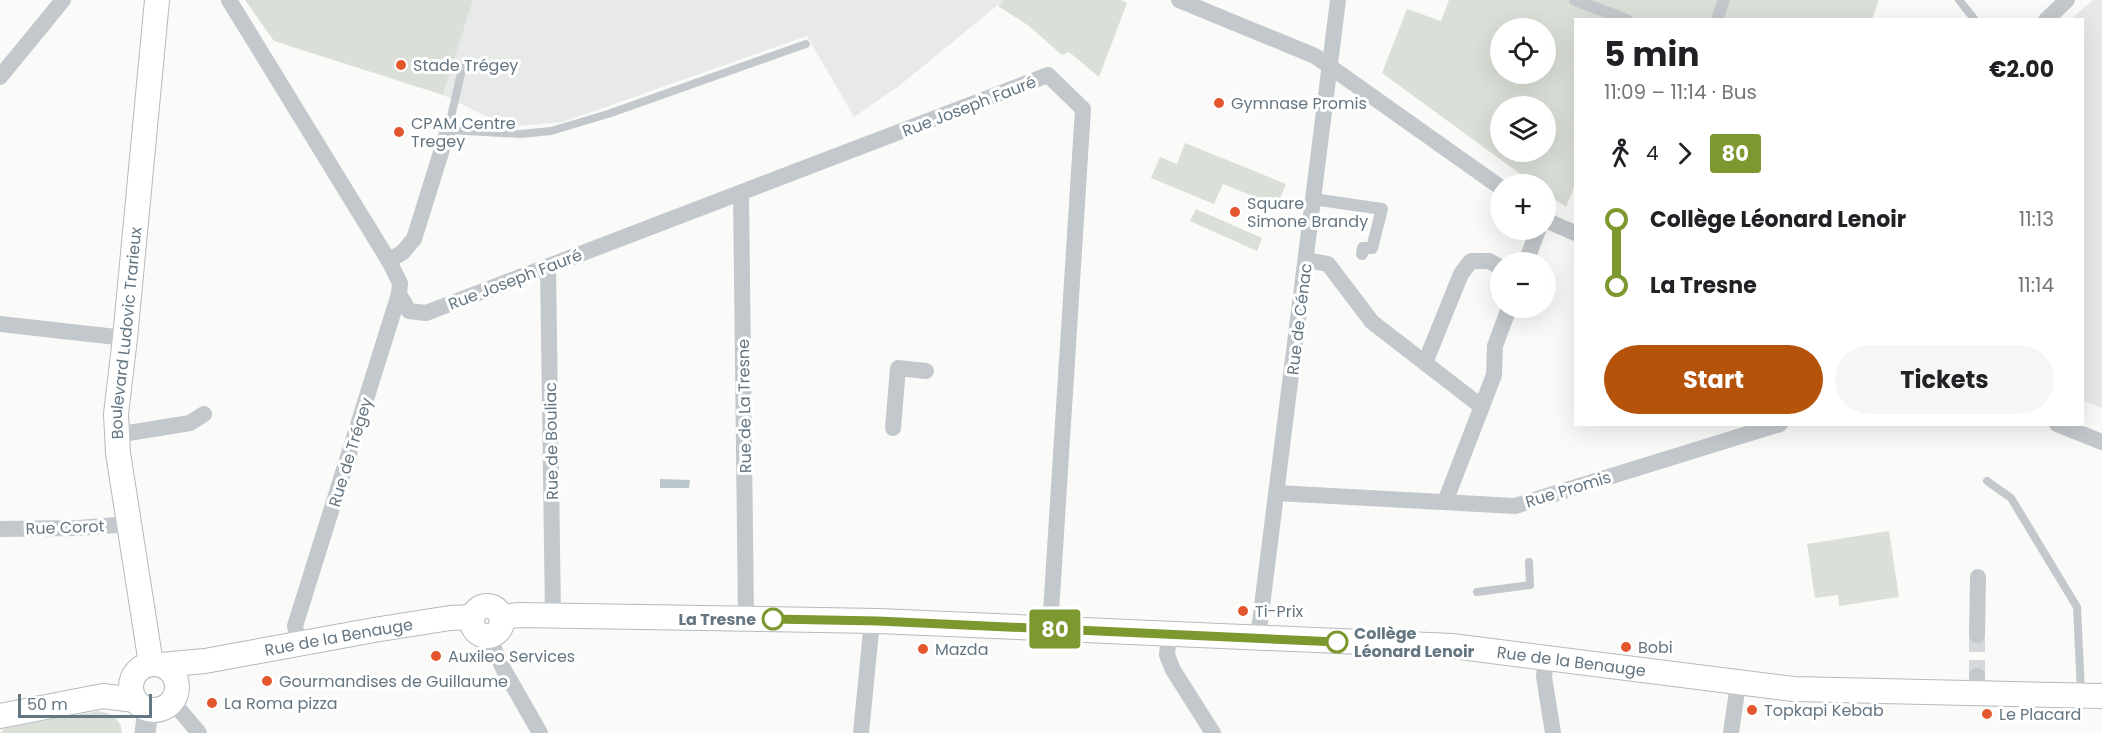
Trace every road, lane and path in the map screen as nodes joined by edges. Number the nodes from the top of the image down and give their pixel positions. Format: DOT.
graph roads {
  1 [pos="63,0"];
  2 [pos="158,0"];
  3 [pos="229,0"];
  4 [pos="1179,0"];
  5 [pos="1338,0"];
  6 [pos="1575,0"];
  7 [pos="1724,0"];
  8 [pos="1959,0"];
  9 [pos="2067,0"];
  10 [pos="1622,18"];
  11 [pos="1718,18"];
  12 [pos="1973,18"];
  13 [pos="2048,18"];
  14 [pos="806,44"];
  15 [pos="464,65"];
  16 [pos="1330,66"];
  17 [pos="0,77"];
  18 [pos="448,130"];
  19 [pos="1490,180"];
  20 [pos="741,193"];
  21 [pos="1313,199"];
  22 [pos="1556,225"];
  23 [pos="1574,233"];
  24 [pos="1362,254"];
  25 [pos="1306,260"];
  26 [pos="389,261"];
  27 [pos="1490,262"];
  28 [pos="548,266"];
  29 [pos="399,294"];
  30 [pos="1505,318"];
  31 [pos="0,324"];
  32 [pos="125,338"];
  33 [pos="1425,363"];
  34 [pos="926,371"];
  35 [pos="1482,407"];
  36 [pos="204,414"];
  37 [pos="1774,426"];
  38 [pos="2062,426"];
  39 [pos="893,428"];
  40 [pos="116,435"];
  41 [pos="2102,442"];
  42 [pos="1987,481"];
  43 [pos="1277,493"];
  44 [pos="1445,502"];
  45 [pos="130,524"];
  46 [pos="0,529"];
  47 [pos="1529,562"];
  48 [pos="1978,577"];
  49 [pos="1477,592"];
  50 [pos="553,616"];
  51 [pos="746,619"];
  52 [pos="872,621"];
  53 [pos="494,627"];
  54 [pos="1050,628"];
  55 [pos="1169,633"];
  56 [pos="1977,635"];
  57 [pos="1258,638"];
  58 [pos="299,645"];
  59 [pos="1546,659"];
  60 [pos="205,661"];
  61 [pos="149,668"];
  62 [pos="1738,684"];
  63 [pos="174,693"];
  64 [pos="2091,696"];
  65 [pos="0,702"];
  66 [pos="141,705"];
  67 [pos="0,716"];
  68 [pos="145,733"];
  69 [pos="199,733"];
  70 [pos="540,733"];
  71 [pos="861,733"];
  72 [pos="1214,733"];
  73 [pos="1553,733"];
  74 [pos="1731,733"];
  1 -- 17 [label="street"];
  2 -- 32 [label="main road, Boulevard Ludovic Trarieux"];
  3 -- 26 [label="street"];
  4 -- 16 [label="street"];
  5 -- 16 [label="street, Rue de Cénac"];
  6 -- 10 [label="street"];
  7 -- 11 [label="street"];
  8 -- 12 [label="lane"];
  9 -- 13 [label="street"];
  14 -- 18 [label="lane"];
  15 -- 18 [label="lane"];
  16 -- 19 [label="street"];
  16 -- 21 [label="street, Rue de Cénac"];
  18 -- 26 [label="street"];
  20 -- 28 [label="street, Rue Joseph Fauré"];
  20 -- 51 [label="street, Rue de La Tresne"];
  20 -- 54 [label="street, Rue Joseph Fauré"];
  21 -- 24 [label="street"];
  21 -- 25 [label="street, Rue de Cénac"];
  22 -- 23 [label="street"];
  25 -- 33 [label="street"];
  25 -- 43 [label="street, Rue de Cénac"];
  26 -- 29 [label="street"];
  27 -- 33 [label="street"];
  28 -- 29 [label="street, Rue Joseph Fauré"];
  28 -- 50 [label="street, Rue de Bouliac"];
  29 -- 58 [label="street, Rue de Trégey"];
  30 -- 35 [label="street"];
  31 -- 32 [label="street"];
  32 -- 40 [label="main road, Boulevard Ludovic Trarieux"];
  33 -- 35 [label="street"];
  34 -- 39 [label="street"];
  35 -- 44 [label="street"];
  36 -- 40 [label="street"];
  37 -- 44 [label="street, Rue Promis"];
  38 -- 41 [label="street"];
  40 -- 45 [label="main road, Boulevard Ludovic Trarieux"];
  42 -- 64 [label="lane"];
  43 -- 44 [label="street, Rue Promis"];
  43 -- 57 [label="street, Rue de Cénac"];
  45 -- 46 [label="street, Rue Corot"];
  45 -- 61 [label="main road, Boulevard Ludovic Trarieux"];
  47 -- 49 [label="lane"];
  48 -- 56 [label="street"];
  50 -- 51 [label="main road, Rue de la Benauge"];
  50 -- 53 [label="main road, Rue de la Benauge"];
  51 -- 52 [label="main road, Rue de la Benauge"];
  52 -- 54 [label="main road, Rue de la Benauge"];
  52 -- 71 [label="street"];
  53 -- 58 [label="main road, Rue de la Benauge"];
  53 -- 70 [label="street"];
  54 -- 55 [label="main road, Rue de la Benauge"];
  55 -- 57 [label="main road, Rue de la Benauge"];
  55 -- 72 [label="street"];
  57 -- 59 [label="main road, Rue de la Benauge"];
  58 -- 60 [label="main road, Rue de la Benauge"];
  59 -- 62 [label="main road, Rue de la Benauge"];
  59 -- 73 [label="street"];
  60 -- 61 [label="main road, Rue de la Benauge"];
  60 -- 63 [label="main road"];
  61 -- 63 [label="main road"];
  61 -- 65 [label="main road, Rue de la Benauge"];
  61 -- 66 [label="main road"];
  62 -- 64 [label="main road, Rue de la Benauge"];
  62 -- 74 [label="street"];
  63 -- 66 [label="main road"];
  63 -- 69 [label="street"];
  66 -- 67 [label="main road"];
  66 -- 68 [label="street"];
}
